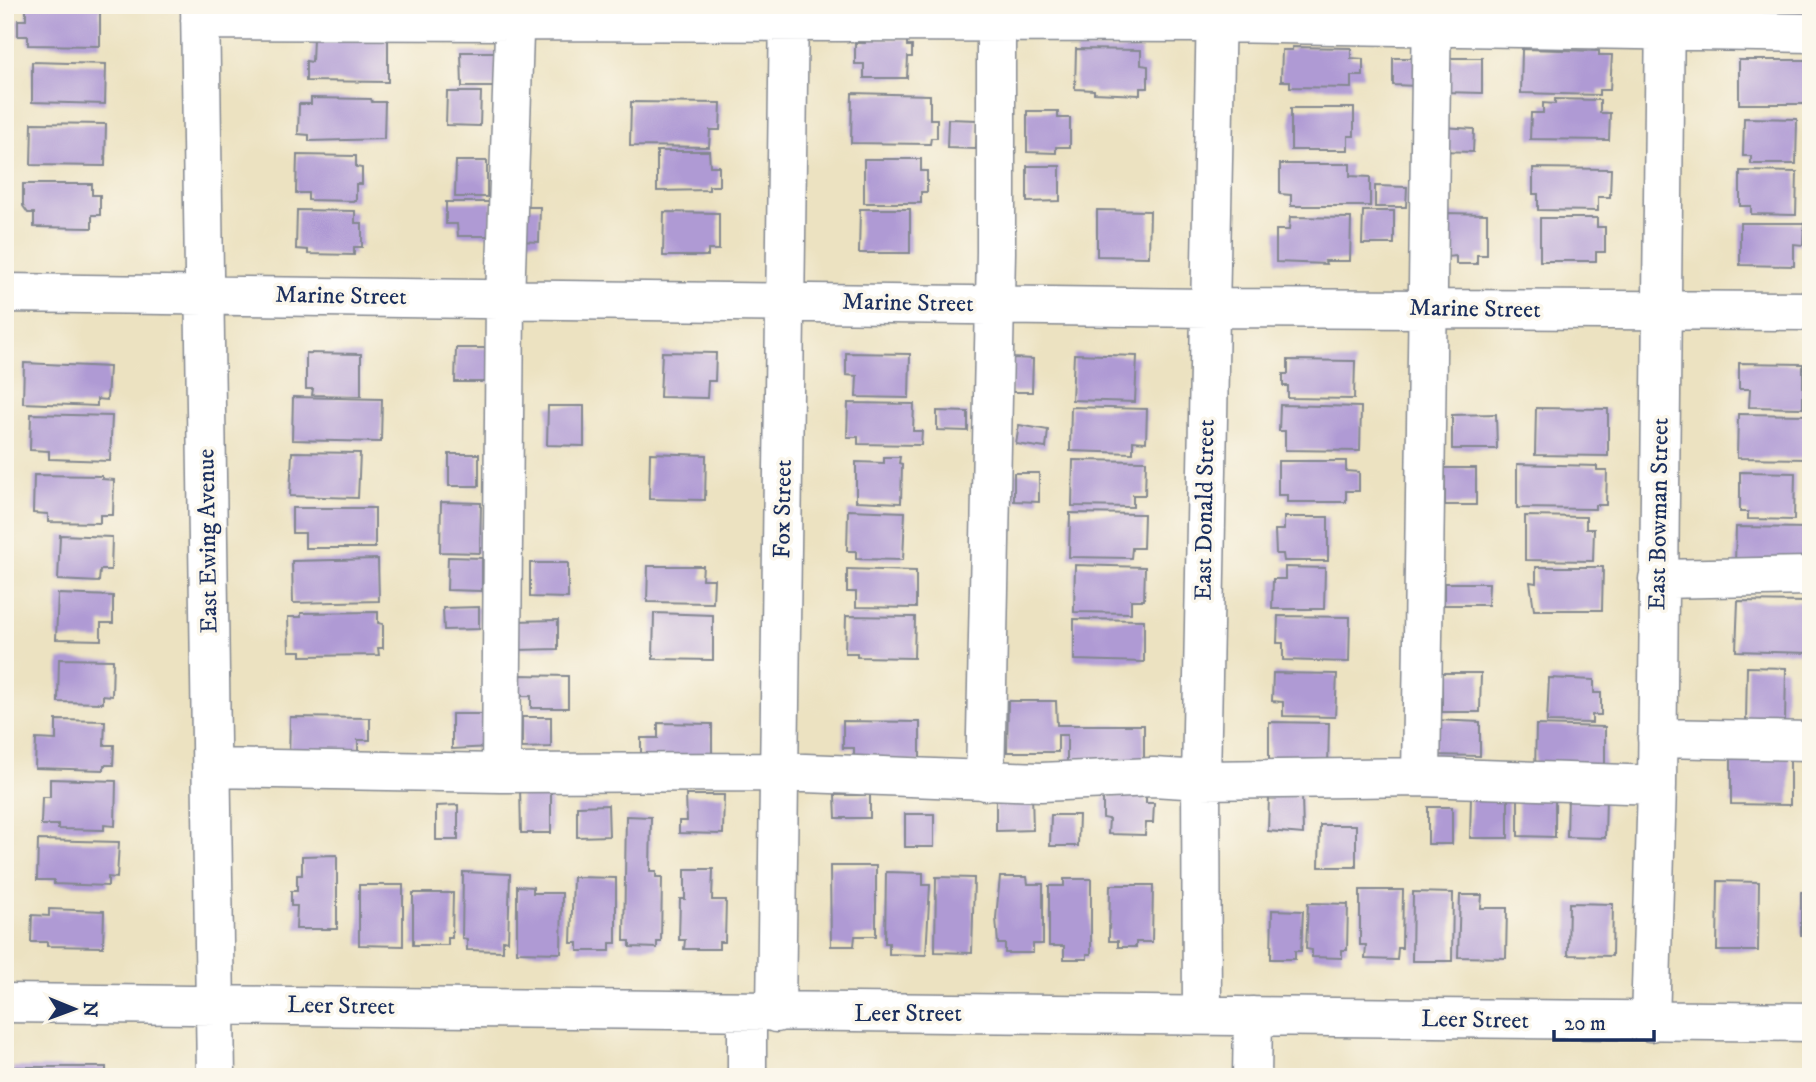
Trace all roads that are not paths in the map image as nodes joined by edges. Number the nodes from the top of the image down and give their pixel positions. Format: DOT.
graph roads {
  1 [pos="515,12"];
  2 [pos="200,13"];
  3 [pos="789,13"];
  4 [pos="996,14"];
  5 [pos="1216,14"];
  6 [pos="1432,16"];
  7 [pos="1665,18"];
  8 [pos="1811,33"];
  9 [pos="5,293"];
  10 [pos="205,294"];
  11 [pos="505,299"];
  12 [pos="785,300"];
  13 [pos="993,304"];
  14 [pos="1209,308"];
  15 [pos="1426,308"];
  16 [pos="1811,310"];
  17 [pos="1663,311"];
  18 [pos="1811,576"];
  19 [pos="1658,579"];
  20 [pos="1657,738"];
  21 [pos="1811,740"];
  22 [pos="212,768"];
  23 [pos="779,772"];
  24 [pos="501,773"];
  25 [pos="1421,778"];
  26 [pos="1201,780"];
  27 [pos="985,781"];
  28 [pos="1657,785"];
  29 [pos="5,1003"];
  30 [pos="215,1004"];
  31 [pos="761,1012"];
  32 [pos="1202,1015"];
  33 [pos="1253,1016"];
  34 [pos="1650,1022"];
  35 [pos="1811,1023"];
  36 [pos="216,1077"];
  37 [pos="747,1077"];
  38 [pos="1252,1077"];
  1 -- 2 [label="street"];
  1 -- 3 [label="street"];
  1 -- 11 [label="street"];
  2 -- 10 [label="street, East Ewing Avenue"];
  3 -- 4 [label="street"];
  3 -- 12 [label="street, Fox Street"];
  4 -- 5 [label="street"];
  4 -- 13 [label="street"];
  5 -- 6 [label="street"];
  5 -- 14 [label="street, East Donald Street"];
  6 -- 7 [label="street"];
  6 -- 15 [label="street"];
  7 -- 8 [label="street"];
  7 -- 17 [label="street, East Bowman Street"];
  9 -- 10 [label="street, Marine Street"];
  10 -- 11 [label="street, Marine Street"];
  10 -- 22 [label="street, East Ewing Avenue"];
  11 -- 12 [label="street, Marine Street"];
  11 -- 24 [label="street"];
  12 -- 13 [label="street, Marine Street"];
  12 -- 23 [label="street, Fox Street"];
  13 -- 14 [label="street, Marine Street"];
  13 -- 27 [label="street"];
  14 -- 15 [label="street, Marine Street"];
  14 -- 26 [label="street, East Donald Street"];
  15 -- 17 [label="street, Marine Street"];
  15 -- 25 [label="street"];
  16 -- 17 [label="street, Marine Street"];
  17 -- 19 [label="street, East Bowman Street"];
  18 -- 19 [label="street"];
  19 -- 20 [label="street, East Bowman Street"];
  20 -- 21 [label="street"];
  20 -- 28 [label="street, East Bowman Street"];
  22 -- 24 [label="street"];
  22 -- 30 [label="street, East Ewing Avenue"];
  23 -- 24 [label="street"];
  23 -- 27 [label="street"];
  23 -- 31 [label="street, Fox Street"];
  25 -- 26 [label="street"];
  25 -- 28 [label="street"];
  26 -- 27 [label="street"];
  26 -- 32 [label="street, East Donald Street"];
  28 -- 34 [label="street, East Bowman Street"];
  29 -- 30 [label="street, Leer Street"];
  30 -- 31 [label="street, Leer Street"];
  30 -- 36 [label="street, East Ewing Avenue"];
  31 -- 32 [label="street, Leer Street"];
  31 -- 37 [label="street, Fox Street"];
  32 -- 33 [label="street, Leer Street"];
  33 -- 34 [label="street, Leer Street"];
  33 -- 38 [label="street"];
  34 -- 35 [label="street, Leer Street"];
}
